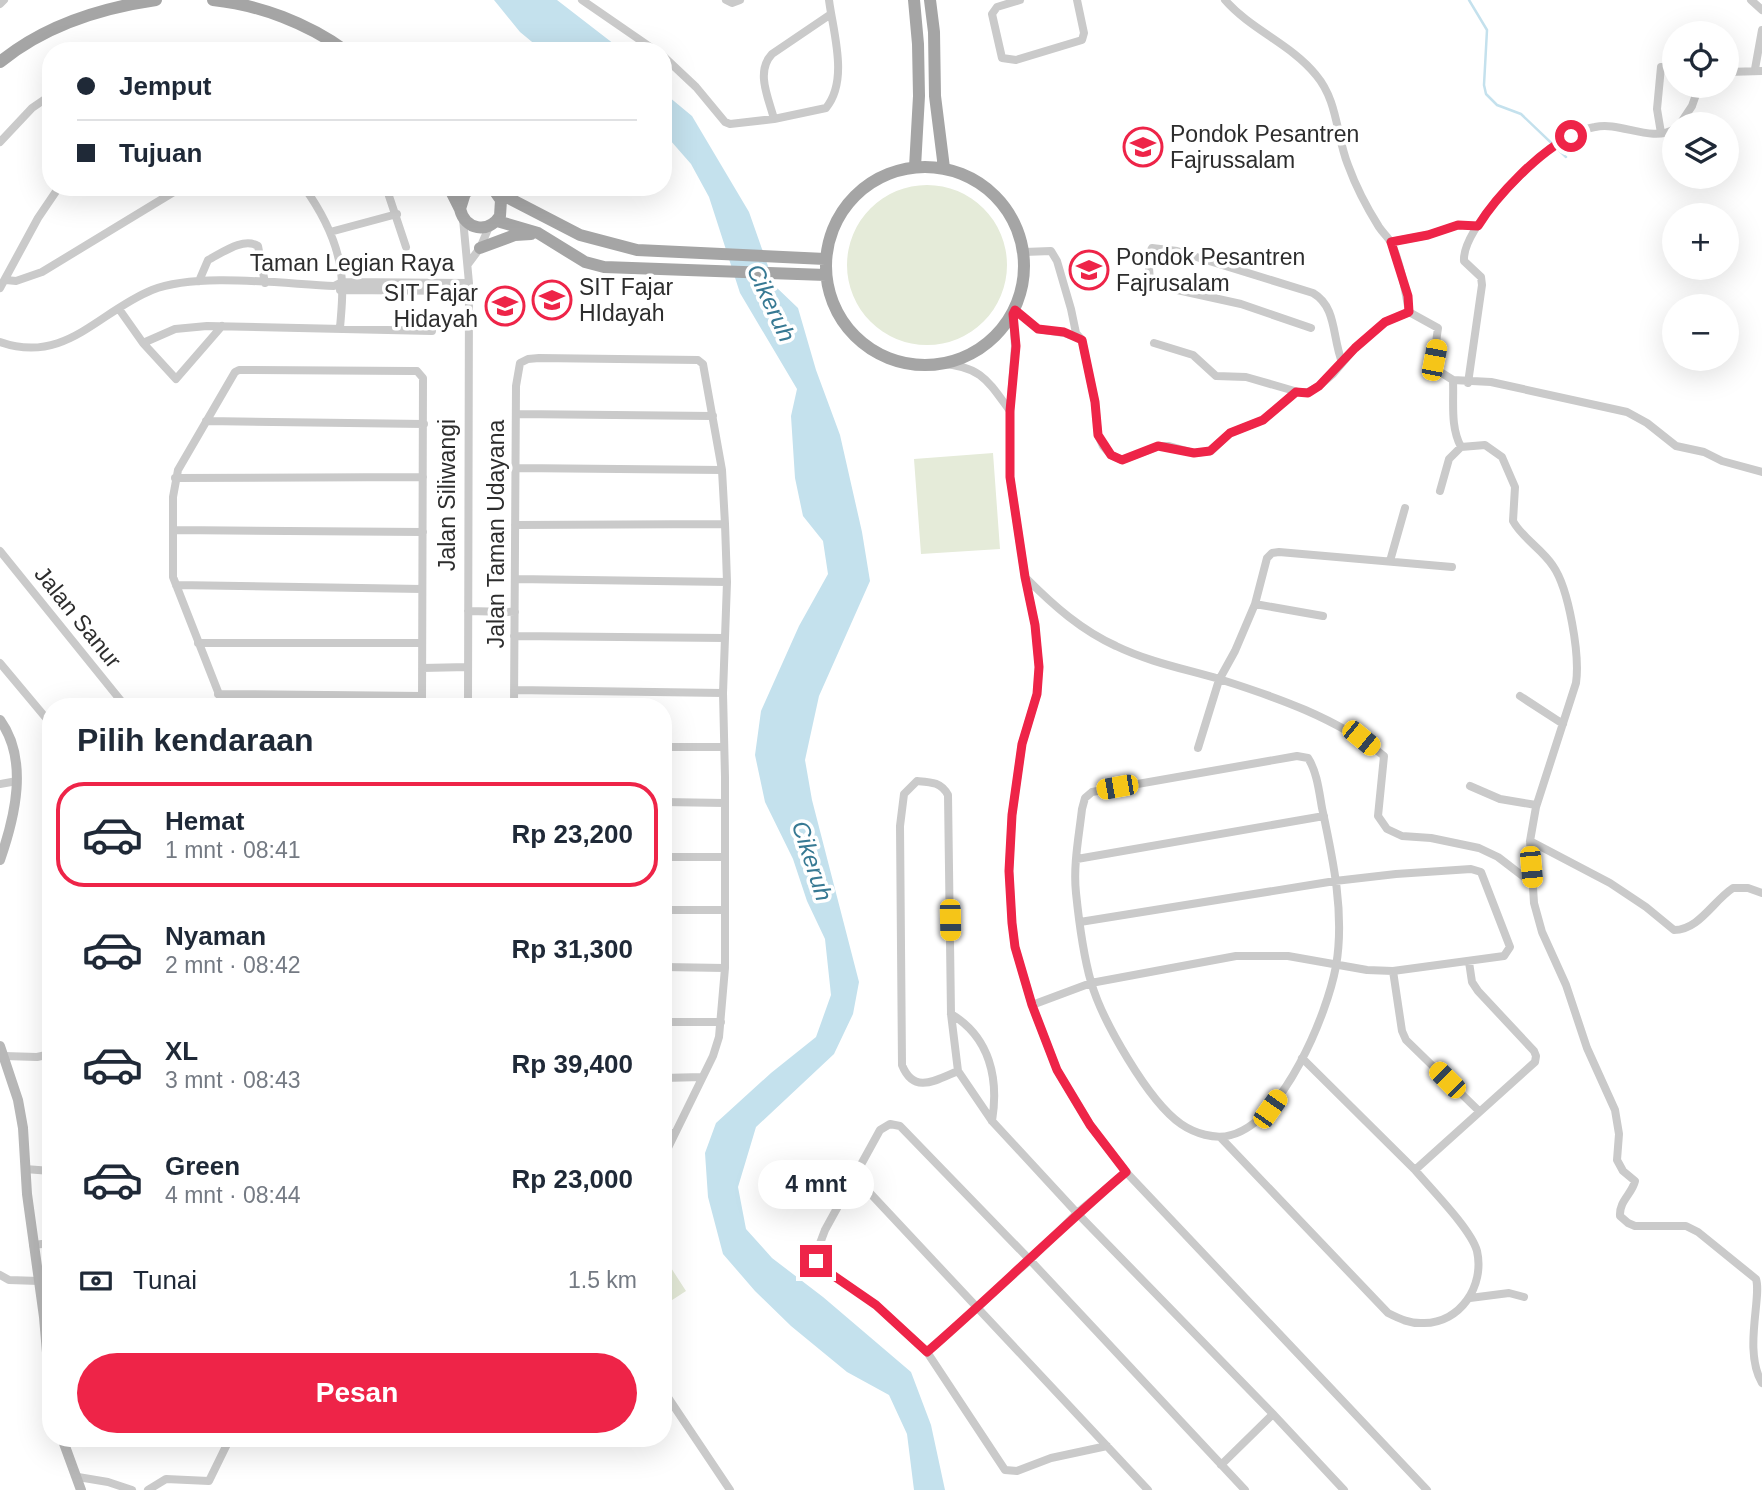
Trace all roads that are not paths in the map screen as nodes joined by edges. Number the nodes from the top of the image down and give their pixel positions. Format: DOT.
graph roads {
  1 [pos="4,0"];
  2 [pos="156,0"];
  3 [pos="213,0"];
  4 [pos="582,0"];
  5 [pos="726,0"];
  6 [pos="740,0"];
  7 [pos="830,0"];
  8 [pos="914,0"];
  9 [pos="930,0"];
  10 [pos="1020,0"];
  11 [pos="1077,0"];
  12 [pos="1226,0"];
  13 [pos="1751,0"];
  14 [pos="0,4"];
  15 [pos="1762,10"];
  16 [pos="831,14"];
  17 [pos="1762,30"];
  18 [pos="331,42"];
  19 [pos="643,42"];
  20 [pos="0,62"];
  21 [pos="672,64"];
  22 [pos="1661,67"];
  23 [pos="1758,70"];
  24 [pos="1739,71"];
  25 [pos="42,101"];
  26 [pos="774,119"];
  27 [pos="1661,133"];
  28 [pos="0,142"];
  29 [pos="915,167"];
  30 [pos="944,168"];
  31 [pos="53,196"];
  32 [pos="167,196"];
  33 [pos="310,196"];
  34 [pos="390,196"];
  35 [pos="453,196"];
  36 [pos="465,196"];
  37 [pos="496,196"];
  38 [pos="504,196"];
  39 [pos="397,214"];
  40 [pos="462,214"];
  41 [pos="493,224"];
  42 [pos="1478,226"];
  43 [pos="330,232"];
  44 [pos="538,233"];
  45 [pos="1391,242"];
  46 [pos="407,247"];
  47 [pos="481,247"];
  48 [pos="1024,251"];
  49 [pos="825,259"];
  50 [pos="468,264"];
  51 [pos="825,275"];
  52 [pos="6,281"];
  53 [pos="199,281"];
  54 [pos="265,283"];
  55 [pos="340,287"];
  56 [pos="469,287"];
  57 [pos="0,288"];
  58 [pos="119,309"];
  59 [pos="1014,312"];
  60 [pos="1409,312"];
  61 [pos="222,326"];
  62 [pos="340,328"];
  63 [pos="1311,328"];
  64 [pos="432,331"];
  65 [pos="1082,340"];
  66 [pos="0,342"];
  67 [pos="143,343"];
  68 [pos="1154,343"];
  69 [pos="1342,362"];
  70 [pos="942,364"];
  71 [pos="1453,380"];
  72 [pos="1468,383"];
  73 [pos="1296,392"];
  74 [pos="1010,411"];
  75 [pos="516,414"];
  76 [pos="713,415"];
  77 [pos="206,421"];
  78 [pos="424,424"];
  79 [pos="1461,447"];
  80 [pos="516,468"];
  81 [pos="722,470"];
  82 [pos="1762,472"];
  83 [pos="423,477"];
  84 [pos="175,478"];
  85 [pos="1440,491"];
  86 [pos="1405,508"];
  87 [pos="725,524"];
  88 [pos="515,525"];
  89 [pos="173,530"];
  90 [pos="423,532"];
  91 [pos="0,551"];
  92 [pos="1390,561"];
  93 [pos="1452,567"];
  94 [pos="1025,577"];
  95 [pos="515,579"];
  96 [pos="727,582"];
  97 [pos="176,586"];
  98 [pos="422,589"];
  99 [pos="1255,604"];
  100 [pos="468,611"];
  101 [pos="515,611"];
  102 [pos="1323,616"];
  103 [pos="514,636"];
  104 [pos="725,638"];
  105 [pos="198,643"];
  106 [pos="422,643"];
  107 [pos="0,663"];
  108 [pos="468,667"];
  109 [pos="422,668"];
  110 [pos="1219,680"];
  111 [pos="514,691"];
  112 [pos="723,693"];
  113 [pos="218,694"];
  114 [pos="422,696"];
  115 [pos="1520,696"];
  116 [pos="119,698"];
  117 [pos="220,698"];
  118 [pos="468,698"];
  119 [pos="514,698"];
  120 [pos="42,713"];
  121 [pos="0,720"];
  122 [pos="1563,724"];
  123 [pos="672,747"];
  124 [pos="724,747"];
  125 [pos="1198,748"];
  126 [pos="17,781"];
  127 [pos="0,784"];
  128 [pos="1470,786"];
  129 [pos="672,803"];
  130 [pos="725,803"];
  131 [pos="1536,805"];
  132 [pos="1324,816"];
  133 [pos="1530,841"];
  134 [pos="672,858"];
  135 [pos="725,858"];
  136 [pos="1077,859"];
  137 [pos="0,860"];
  138 [pos="1335,881"];
  139 [pos="1532,883"];
  140 [pos="1762,893"];
  141 [pos="672,910"];
  142 [pos="724,910"];
  143 [pos="1080,922"];
  144 [pos="1469,962"];
  145 [pos="1336,965"];
  146 [pos="672,967"];
  147 [pos="724,968"];
  148 [pos="1394,971"];
  149 [pos="1091,983"];
  150 [pos="1032,1005"];
  151 [pos="951,1014"];
  152 [pos="672,1022"];
  153 [pos="721,1022"];
  154 [pos="1,1051"];
  155 [pos="42,1056"];
  156 [pos="1302,1058"];
  157 [pos="958,1071"];
  158 [pos="702,1077"];
  159 [pos="672,1078"];
  160 [pos="1479,1111"];
  161 [pos="992,1121"];
  162 [pos="674,1133"];
  163 [pos="672,1138"];
  164 [pos="1221,1138"];
  165 [pos="25,1169"];
  166 [pos="42,1170"];
  167 [pos="1415,1170"];
  168 [pos="1126,1172"];
  169 [pos="853,1176"];
  170 [pos="1077,1213"];
  171 [pos="42,1244"];
  172 [pos="33,1245"];
  173 [pos="1030,1260"];
  174 [pos="0,1275"];
  175 [pos="39,1281"];
  176 [pos="1524,1297"];
  177 [pos="1469,1298"];
  178 [pos="42,1303"];
  179 [pos="1760,1306"];
  180 [pos="978,1308"];
  181 [pos="927,1352"];
  182 [pos="1762,1383"];
  183 [pos="672,1403"];
  184 [pos="1273,1414"];
  185 [pos="1107,1446"];
  186 [pos="66,1447"];
  187 [pos="226,1447"];
  188 [pos="1221,1465"];
  189 [pos="78,1477"];
  190 [pos="81,1490"];
  191 [pos="132,1490"];
  192 [pos="148,1490"];
  193 [pos="730,1490"];
  194 [pos="1148,1490"];
  195 [pos="1245,1490"];
  196 [pos="1344,1490"];
  197 [pos="1427,1490"];
  1 -- 14 [label="street"];
  2 -- 20 [label="main road"];
  3 -- 18 [label="main road"];
  4 -- 19 [label="street"];
  5 -- 6 [label="street"];
  7 -- 16 [label="street"];
  8 -- 29 [label="main road"];
  9 -- 30 [label="main road"];
  10 -- 11 [label="street"];
  12 -- 45 [label="street"];
  13 -- 15 [label="street"];
  16 -- 26 [label="street"];
  16 -- 26 [label="street"];
  17 -- 23 [label="street"];
  21 -- 26 [label="street"];
  22 -- 27 [label="street"];
  23 -- 24 [label="street"];
  25 -- 28 [label="street"];
  27 -- 42 [label="street"];
  29 -- 30 [label="main road"];
  29 -- 49 [label="main road"];
  30 -- 48 [label="main road"];
  31 -- 52 [label="street"];
  32 -- 52 [label="street"];
  33 -- 43 [label="street"];
  34 -- 39 [label="street"];
  35 -- 40 [label="main road"];
  36 -- 40 [label="main road"];
  37 -- 41 [label="main road"];
  38 -- 49 [label="main road"];
  39 -- 43 [label="street"];
  39 -- 46 [label="street"];
  40 -- 41 [label="main road"];
  40 -- 50 [label="street, Jalan Siliwangi"];
  41 -- 44 [label="main road"];
  41 -- 47 [label="street"];
  42 -- 45 [label="street"];
  42 -- 72 [label="street"];
  43 -- 55 [label="street"];
  44 -- 47 [label="main road"];
  44 -- 51 [label="main road"];
  45 -- 60 [label="street"];
  47 -- 50 [label="street"];
  48 -- 59 [label="main road"];
  48 -- 65 [label="street"];
  49 -- 51 [label="main road"];
  50 -- 56 [label="street, Jalan Siliwangi"];
  51 -- 70 [label="main road"];
  52 -- 57 [label="street"];
  53 -- 54 [label="street, Taman Legian Raya"];
  53 -- 54 [label="street"];
  53 -- 58 [label="street, Taman Legian Raya"];
  54 -- 55 [label="street, Taman Legian Raya"];
  55 -- 56 [label="street, Taman Legian Raya"];
  55 -- 62 [label="street"];
  56 -- 100 [label="street, Jalan Siliwangi"];
  58 -- 66 [label="street, Taman Legian Raya"];
  58 -- 67 [label="street"];
  59 -- 65 [label="street"];
  59 -- 70 [label="main road"];
  59 -- 74 [label="street"];
  60 -- 69 [label="street"];
  60 -- 71 [label="street"];
  61 -- 62 [label="street"];
  61 -- 67 [label="street"];
  61 -- 67 [label="street"];
  62 -- 64 [label="street"];
  63 -- 69 [label="street"];
  65 -- 73 [label="street"];
  68 -- 73 [label="street"];
  69 -- 73 [label="street"];
  70 -- 74 [label="street"];
  71 -- 72 [label="street"];
  71 -- 79 [label="street"];
  72 -- 82 [label="street"];
  74 -- 94 [label="street"];
  75 -- 76 [label="street"];
  75 -- 76 [label="street, Jalan Taman Udayana"];
  75 -- 80 [label="street, Jalan Taman Udayana"];
  76 -- 81 [label="street"];
  77 -- 78 [label="street"];
  77 -- 78 [label="street"];
  77 -- 84 [label="street"];
  78 -- 83 [label="street"];
  79 -- 85 [label="street"];
  79 -- 122 [label="street"];
  80 -- 81 [label="street"];
  80 -- 88 [label="street, Jalan Taman Udayana"];
  81 -- 87 [label="street"];
  83 -- 84 [label="street"];
  83 -- 90 [label="street"];
  84 -- 89 [label="street"];
  86 -- 92 [label="street"];
  87 -- 88 [label="street"];
  87 -- 96 [label="street"];
  88 -- 95 [label="street, Jalan Taman Udayana"];
  89 -- 90 [label="street"];
  89 -- 97 [label="street"];
  90 -- 98 [label="street"];
  91 -- 116 [label="street, Jalan Sanur"];
  92 -- 93 [label="street"];
  92 -- 99 [label="street"];
  94 -- 110 [label="street"];
  94 -- 150 [label="street"];
  95 -- 96 [label="street"];
  95 -- 101 [label="street, Jalan Taman Udayana"];
  96 -- 104 [label="street"];
  97 -- 98 [label="street"];
  97 -- 105 [label="street"];
  98 -- 106 [label="street"];
  99 -- 102 [label="street"];
  99 -- 110 [label="street"];
  100 -- 101 [label="street"];
  100 -- 108 [label="street, Jalan Siliwangi"];
  101 -- 103 [label="street, Jalan Taman Udayana"];
  103 -- 104 [label="street"];
  103 -- 111 [label="street, Jalan Taman Udayana"];
  104 -- 112 [label="street"];
  105 -- 106 [label="street"];
  105 -- 113 [label="street"];
  106 -- 109 [label="street"];
  107 -- 120 [label="street"];
  108 -- 109 [label="street"];
  108 -- 118 [label="street, Jalan Siliwangi"];
  109 -- 114 [label="street"];
  110 -- 125 [label="street"];
  110 -- 139 [label="street"];
  111 -- 112 [label="street"];
  111 -- 119 [label="street, Jalan Taman Udayana"];
  112 -- 124 [label="street"];
  113 -- 114 [label="street"];
  113 -- 117 [label="street"];
  115 -- 122 [label="street"];
  121 -- 126 [label="street"];
  122 -- 131 [label="street"];
  123 -- 124 [label="street"];
  124 -- 130 [label="street"];
  126 -- 127 [label="street"];
  126 -- 137 [label="street"];
  128 -- 131 [label="street"];
  129 -- 130 [label="street"];
  130 -- 135 [label="street"];
  131 -- 133 [label="street"];
  132 -- 136 [label="street"];
  132 -- 136 [label="street"];
  132 -- 138 [label="street"];
  133 -- 139 [label="street"];
  133 -- 140 [label="street"];
  134 -- 135 [label="street"];
  135 -- 142 [label="street"];
  136 -- 143 [label="street"];
  138 -- 143 [label="street"];
  138 -- 144 [label="street"];
  138 -- 145 [label="street"];
  139 -- 179 [label="street"];
  141 -- 142 [label="street"];
  142 -- 147 [label="street"];
  143 -- 149 [label="street"];
  144 -- 148 [label="street"];
  144 -- 160 [label="street"];
  145 -- 148 [label="street"];
  145 -- 149 [label="street"];
  145 -- 156 [label="street"];
  146 -- 147 [label="street"];
  147 -- 153 [label="street"];
  148 -- 160 [label="street"];
  149 -- 150 [label="street"];
  149 -- 164 [label="street"];
  150 -- 168 [label="street"];
  151 -- 157 [label="street"];
  151 -- 157 [label="street"];
  151 -- 161 [label="street"];
  152 -- 153 [label="street"];
  153 -- 158 [label="street"];
  154 -- 155 [label="street"];
  154 -- 165 [label="street"];
  156 -- 164 [label="street"];
  156 -- 167 [label="street"];
  157 -- 161 [label="street"];
  158 -- 159 [label="street"];
  158 -- 162 [label="street"];
  160 -- 167 [label="street"];
  161 -- 170 [label="street"];
  162 -- 163 [label="street"];
  164 -- 177 [label="street"];
  165 -- 166 [label="street"];
  165 -- 172 [label="street"];
  167 -- 177 [label="street"];
  168 -- 170 [label="street"];
  168 -- 197 [label="street"];
  169 -- 173 [label="street"];
  169 -- 180 [label="street"];
  169 -- 181 [label="street"];
  170 -- 173 [label="street"];
  170 -- 184 [label="street"];
  171 -- 172 [label="street"];
  172 -- 175 [label="street"];
  173 -- 180 [label="street"];
  173 -- 188 [label="street"];
  174 -- 175 [label="street"];
  175 -- 178 [label="street"];
  176 -- 177 [label="street"];
  179 -- 182 [label="street"];
  180 -- 181 [label="street"];
  180 -- 185 [label="street"];
  181 -- 185 [label="street"];
  183 -- 193 [label="street"];
  184 -- 188 [label="street"];
  184 -- 196 [label="street"];
  185 -- 194 [label="street"];
  186 -- 189 [label="street"];
  187 -- 192 [label="street"];
  188 -- 195 [label="street"];
  189 -- 190 [label="street"];
  189 -- 191 [label="street"];
}
